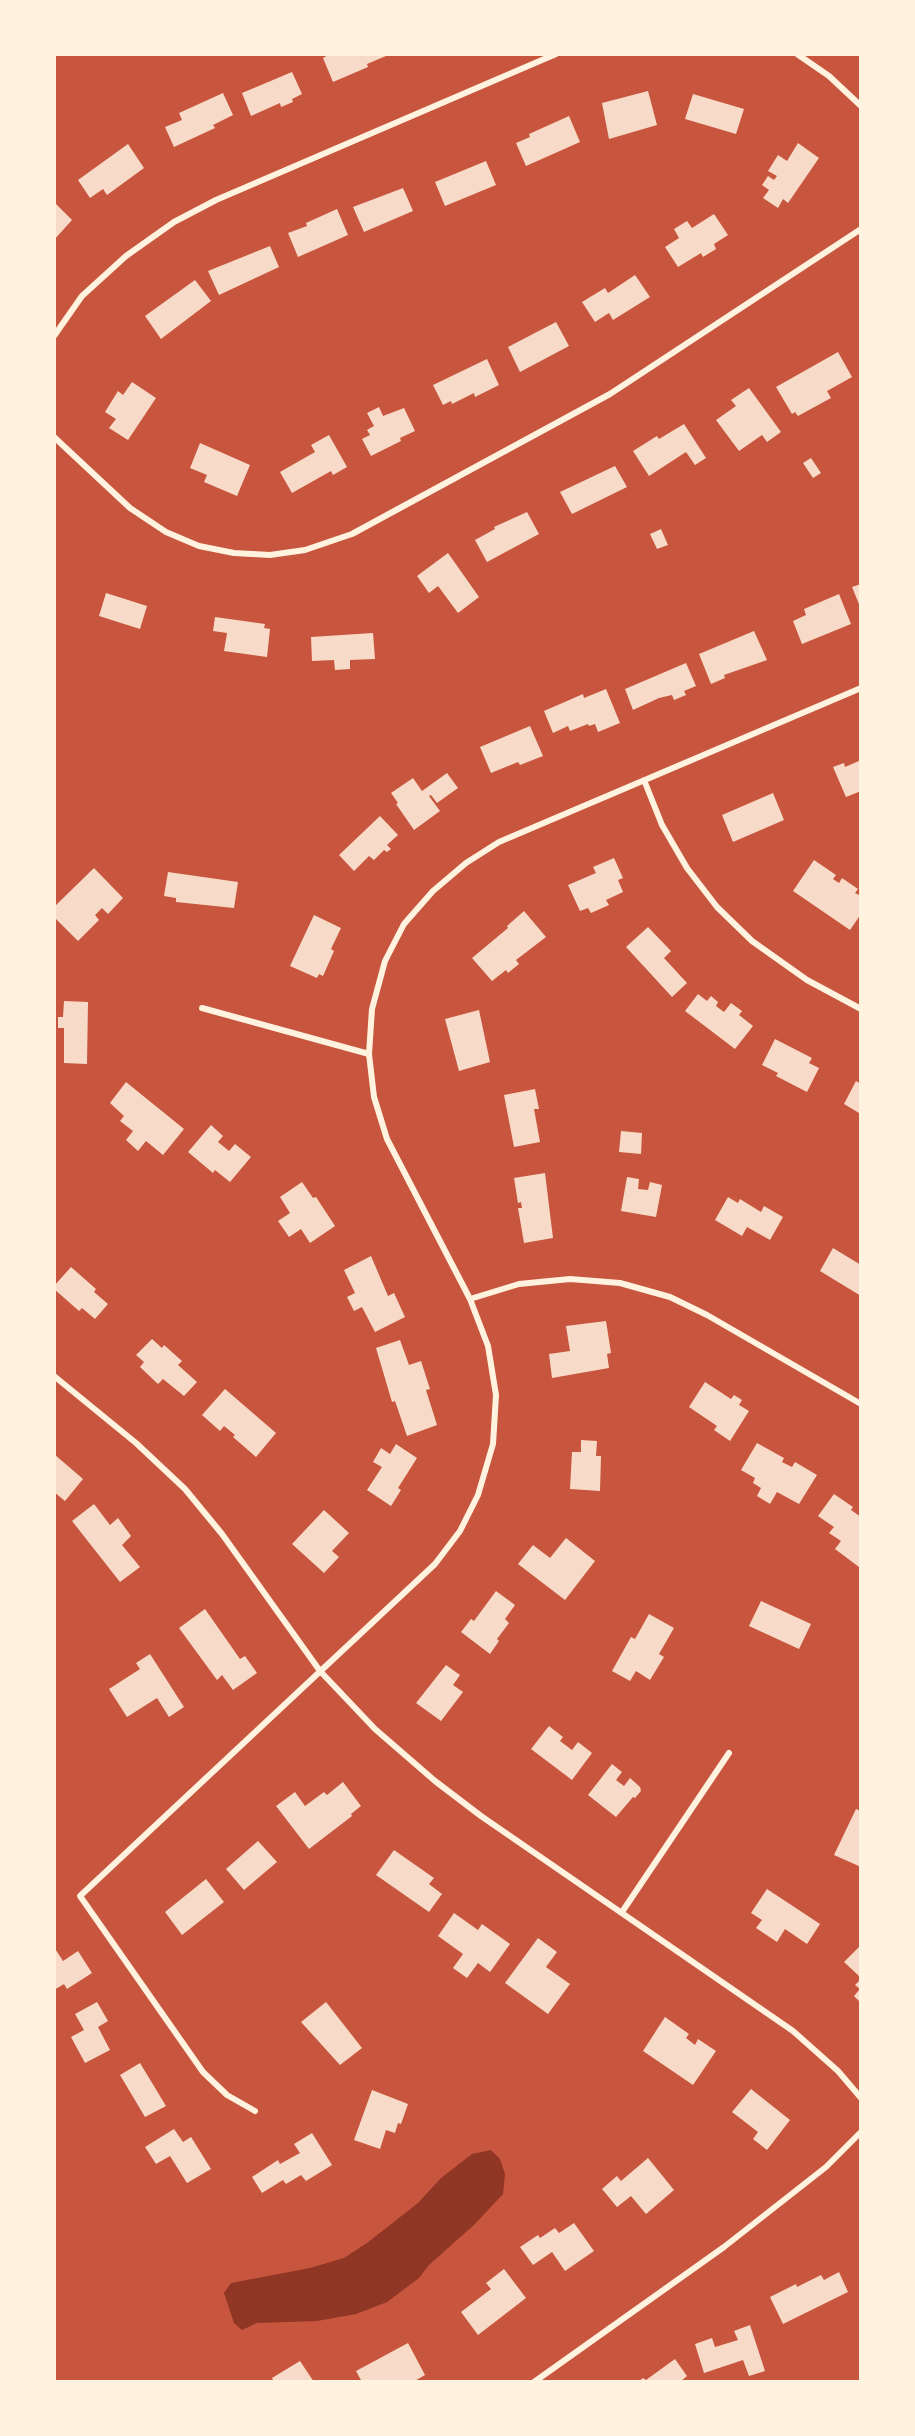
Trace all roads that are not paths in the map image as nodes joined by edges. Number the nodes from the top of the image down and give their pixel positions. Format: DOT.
graph roads {
  1 [pos="556,54"];
  2 [pos="797,54"];
  3 [pos="861,106"];
  4 [pos="861,230"];
  5 [pos="54,336"];
  6 [pos="54,437"];
  7 [pos="861,688"];
  8 [pos="644,780"];
  9 [pos="202,1008"];
  10 [pos="861,1009"];
  11 [pos="369,1054"];
  12 [pos="471,1299"];
  13 [pos="54,1376"];
  14 [pos="861,1404"];
  15 [pos="320,1671"];
  16 [pos="729,1753"];
  17 [pos="622,1912"];
  18 [pos="861,2098"];
  19 [pos="255,2111"];
  20 [pos="861,2132"];
  21 [pos="534,2382"];
  1 -- 5 [label="street"];
  2 -- 3 [label="street"];
  4 -- 6 [label="street"];
  7 -- 8 [label="street"];
  8 -- 10 [label="street"];
  8 -- 11 [label="street"];
  9 -- 11 [label="street"];
  11 -- 12 [label="street"];
  12 -- 14 [label="street"];
  12 -- 15 [label="street"];
  13 -- 15 [label="street"];
  15 -- 17 [label="street"];
  15 -- 19 [label="street"];
  16 -- 17 [label="street"];
  17 -- 18 [label="street"];
  20 -- 21 [label="street"];
}
